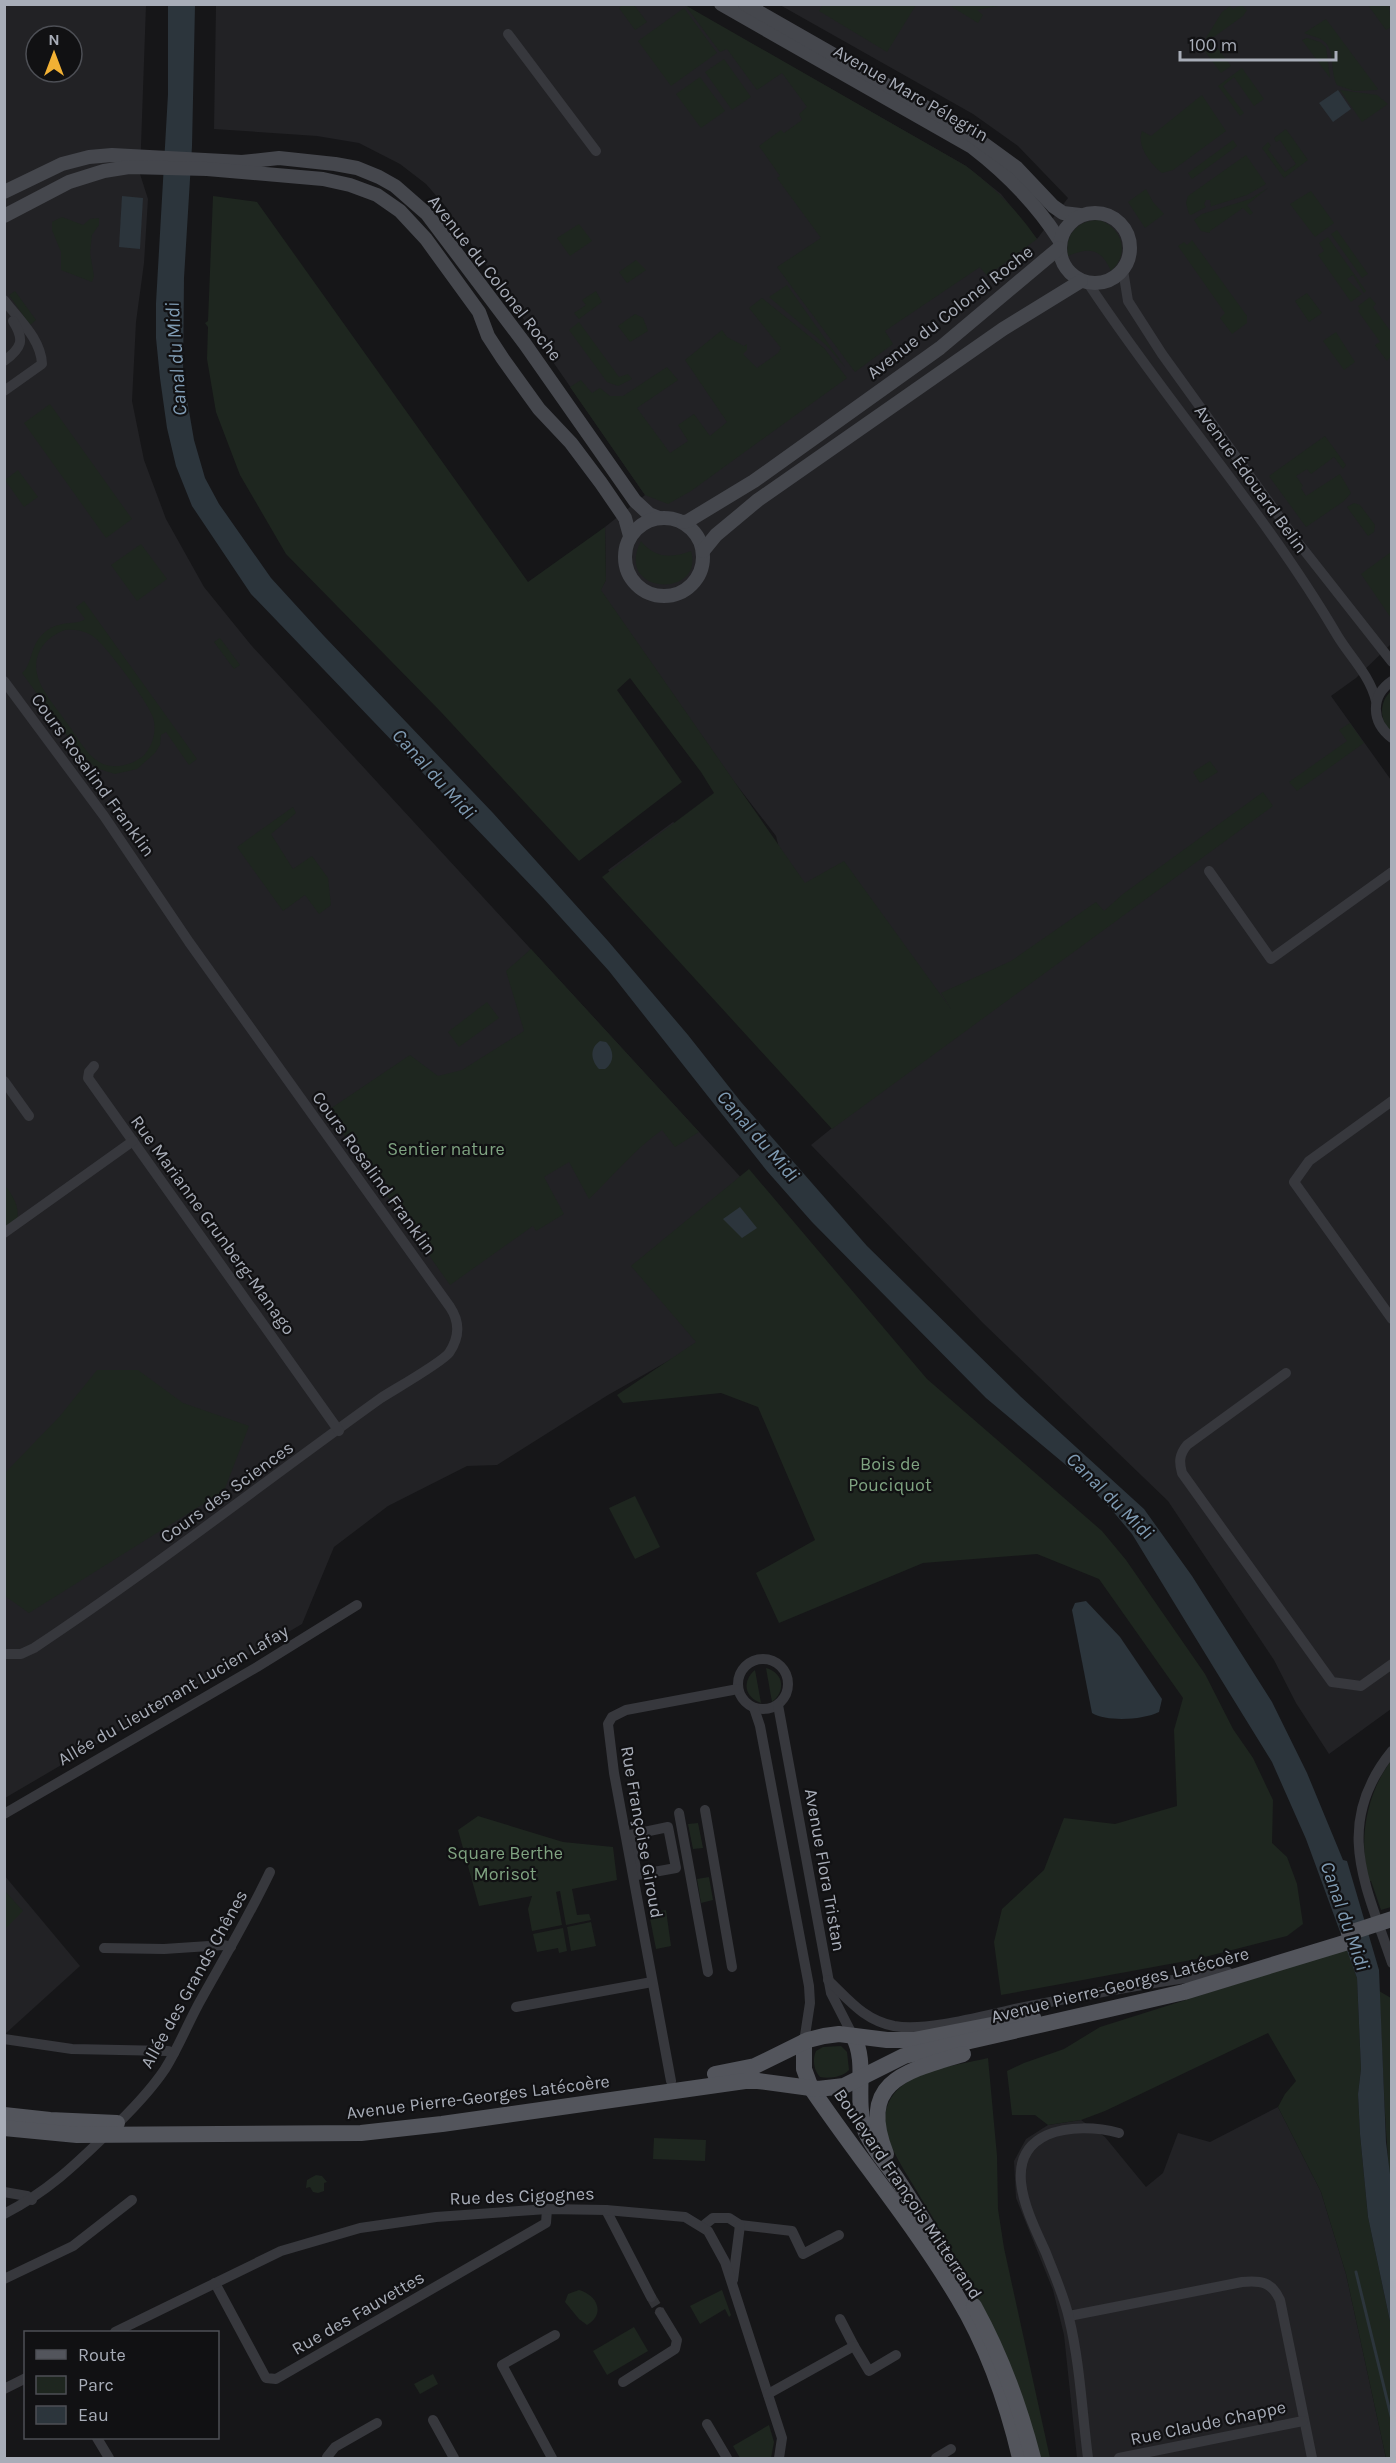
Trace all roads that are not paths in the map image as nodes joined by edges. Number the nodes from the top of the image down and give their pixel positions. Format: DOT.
graph roads {
  1 [pos="721,4"];
  2 [pos="745,4"];
  3 [pos="508,34"];
  4 [pos="596,151"];
  5 [pos="145,161"];
  6 [pos="207,164"];
  7 [pos="4,192"];
  8 [pos="1080,215"];
  9 [pos="4,216"];
  10 [pos="1059,244"];
  11 [pos="1123,270"];
  12 [pos="1084,282"];
  13 [pos="4,300"];
  14 [pos="4,308"];
  15 [pos="4,361"];
  16 [pos="4,391"];
  17 [pos="659,518"];
  18 [pos="682,522"];
  19 [pos="630,536"];
  20 [pos="703,551"];
  21 [pos="1392,662"];
  22 [pos="4,681"];
  23 [pos="1392,681"];
  24 [pos="1377,700"];
  25 [pos="1392,738"];
  26 [pos="1209,872"];
  27 [pos="1392,872"];
  28 [pos="94,1066"];
  29 [pos="4,1081"];
  30 [pos="1392,1101"];
  31 [pos="29,1116"];
  32 [pos="133,1141"];
  33 [pos="4,1233"];
  34 [pos="1392,1319"];
  35 [pos="456,1337"];
  36 [pos="1286,1374"];
  37 [pos="339,1431"];
  38 [pos="357,1605"];
  39 [pos="4,1654"];
  40 [pos="1392,1664"];
  41 [pos="738,1689"];
  42 [pos="778,1705"];
  43 [pos="754,1708"];
  44 [pos="1392,1751"];
  45 [pos="705,1810"];
  46 [pos="679,1813"];
  47 [pos="4,1814"];
  48 [pos="668,1827"];
  49 [pos="270,1872"];
  50 [pos="1392,1920"];
  51 [pos="1392,1928"];
  52 [pos="1350,1937"];
  53 [pos="231,1947"];
  54 [pos="104,1948"];
  55 [pos="1305,1952"];
  56 [pos="1392,1963"];
  57 [pos="732,1967"];
  58 [pos="708,1972"];
  59 [pos="1228,1972"];
  60 [pos="828,1980"];
  61 [pos="652,1982"];
  62 [pos="1134,2005"];
  63 [pos="516,2007"];
  64 [pos="853,2036"];
  65 [pos="4,2039"];
  66 [pos="804,2043"];
  67 [pos="174,2053"];
  68 [pos="671,2080"];
  69 [pos="859,2080"];
  70 [pos="811,2088"];
  71 [pos="4,2115"];
  72 [pos="4,2128"];
  73 [pos="113,2128"];
  74 [pos="188,2128"];
  75 [pos="1119,2133"];
  76 [pos="894,2175"];
  77 [pos="4,2192"];
  78 [pos="32,2200"];
  79 [pos="132,2200"];
  80 [pos="547,2209"];
  81 [pos="606,2210"];
  82 [pos="4,2214"];
  83 [pos="740,2224"];
  84 [pos="703,2226"];
  85 [pos="839,2235"];
  86 [pos="4,2279"];
  87 [pos="215,2283"];
  88 [pos="732,2283"];
  89 [pos="651,2297"];
  90 [pos="660,2312"];
  91 [pos="1069,2316"];
  92 [pos="840,2319"];
  93 [pos="117,2331"];
  94 [pos="555,2336"];
  95 [pos="854,2346"];
  96 [pos="896,2355"];
  97 [pos="24,2379"];
  98 [pos="623,2382"];
  99 [pos="4,2389"];
  100 [pos="768,2394"];
  101 [pos="432,2420"];
  102 [pos="1303,2421"];
  103 [pos="376,2423"];
  104 [pos="707,2424"];
  105 [pos="98,2439"];
  106 [pos="951,2449"];
  107 [pos="107,2458"];
  108 [pos="326,2458"];
  109 [pos="454,2458"];
  110 [pos="552,2458"];
  111 [pos="727,2458"];
  112 [pos="780,2458"];
  113 [pos="936,2458"];
  114 [pos="1020,2458"];
  115 [pos="1033,2458"];
  116 [pos="1088,2458"];
  117 [pos="1119,2458"];
  118 [pos="1312,2458"];
  1 -- 10 [label="street, Avenue Marc Pélegrin"];
  2 -- 8 [label="street, Avenue Marc Pélegrin"];
  3 -- 4 [label="street"];
  5 -- 6 [label="street"];
  5 -- 7 [label="street"];
  5 -- 9 [label="street"];
  6 -- 17 [label="street, Avenue du Colonel Roche"];
  6 -- 19 [label="street, Avenue du Colonel Roche"];
  8 -- 10 [label="street"];
  8 -- 11 [label="street"];
  10 -- 12 [label="street"];
  10 -- 18 [label="street, Avenue du Colonel Roche"];
  11 -- 12 [label="street"];
  11 -- 21 [label="street, Avenue Édouard Belin"];
  12 -- 20 [label="street"];
  12 -- 24 [label="street, Avenue Édouard Belin"];
  13 -- 16 [label="street"];
  14 -- 15 [label="street"];
  17 -- 18 [label="street"];
  17 -- 19 [label="street"];
  18 -- 20 [label="street"];
  19 -- 20 [label="street"];
  22 -- 35 [label="street, Cours Rosalind Franklin"];
  23 -- 24 [label="street"];
  24 -- 25 [label="street, Avenue Édouard Belin"];
  26 -- 27 [label="street"];
  28 -- 32 [label="street, Rue Marianne Grunberg-Manago"];
  29 -- 31 [label="street"];
  30 -- 34 [label="street"];
  32 -- 33 [label="street"];
  32 -- 37 [label="street, Rue Marianne Grunberg-Manago"];
  35 -- 37 [label="street, Cours des Sciences"];
  36 -- 40 [label="street"];
  37 -- 39 [label="street, Cours des Sciences"];
  38 -- 47 [label="street, Allée du Lieutenant Lucien Lafay"];
  41 -- 42 [label="street"];
  41 -- 43 [label="street"];
  41 -- 61 [label="street, Rue Françoise Giroud"];
  42 -- 43 [label="street"];
  42 -- 60 [label="street, Avenue Flora Tristan"];
  43 -- 66 [label="street, Avenue Flora Tristan"];
  44 -- 56 [label="street"];
  45 -- 57 [label="street"];
  46 -- 58 [label="street"];
  48 -- 48 [label="street"];
  49 -- 53 [label="street, Allée des Grands Chênes"];
  50 -- 52 [label="main road, Avenue Pierre-Georges Latécoère, bridge"];
  51 -- 52 [label="main road, Avenue Pierre-Georges Latécoère"];
  52 -- 55 [label="main road, Avenue Pierre-Georges Latécoère"];
  53 -- 54 [label="street"];
  53 -- 67 [label="street, Allée des Grands Chênes"];
  55 -- 59 [label="main road, Avenue Pierre-Georges Latécoère"];
  55 -- 62 [label="main road, Avenue Pierre-Georges Latécoère"];
  59 -- 60 [label="street, Avenue Pierre-Georges Latécoère"];
  59 -- 64 [label="main road, Avenue Pierre-Georges Latécoère"];
  60 -- 64 [label="street, Avenue Flora Tristan"];
  61 -- 63 [label="street"];
  61 -- 68 [label="street, Rue Françoise Giroud"];
  62 -- 69 [label="main road, Avenue Pierre-Georges Latécoère"];
  62 -- 76 [label="main road"];
  64 -- 66 [label="main road"];
  64 -- 69 [label="main road"];
  65 -- 67 [label="street"];
  66 -- 68 [label="main road, Avenue Pierre-Georges Latécoère"];
  66 -- 70 [label="main road"];
  67 -- 73 [label="street, Allée des Grands Chênes"];
  68 -- 74 [label="main road, Avenue Pierre-Georges Latécoère"];
  69 -- 70 [label="main road"];
  69 -- 76 [label="main road, Boulevard François Mitterrand"];
  70 -- 74 [label="main road, Avenue Pierre-Georges Latécoère"];
  70 -- 114 [label="main road, Boulevard François Mitterrand"];
  71 -- 73 [label="main road, Avenue Pierre-Georges Latécoère"];
  72 -- 73 [label="main road, Avenue Pierre-Georges Latécoère"];
  73 -- 74 [label="main road, Avenue Pierre-Georges Latécoère"];
  73 -- 78 [label="street, Allée des Grands Chênes"];
  75 -- 91 [label="street"];
  76 -- 115 [label="main road, Boulevard François Mitterrand"];
  77 -- 78 [label="street"];
  78 -- 82 [label="street, Allée des Grands Chênes"];
  79 -- 86 [label="street"];
  80 -- 81 [label="street, Rue des Cigognes"];
  80 -- 87 [label="street, Rue des Cigognes"];
  80 -- 87 [label="street, Rue des Fauvettes"];
  81 -- 84 [label="street, Rue des Cigognes"];
  81 -- 89 [label="street"];
  83 -- 84 [label="street"];
  83 -- 85 [label="street"];
  83 -- 88 [label="street"];
  84 -- 88 [label="street"];
  87 -- 93 [label="street, Rue des Cigognes"];
  88 -- 100 [label="street"];
  90 -- 98 [label="street"];
  91 -- 102 [label="street"];
  91 -- 116 [label="street"];
  92 -- 95 [label="street"];
  94 -- 110 [label="street"];
  95 -- 96 [label="street"];
  95 -- 100 [label="street"];
  97 -- 99 [label="street"];
  100 -- 112 [label="street"];
  101 -- 109 [label="street"];
  102 -- 117 [label="street, Rue Claude Chappe"];
  102 -- 118 [label="street"];
  103 -- 108 [label="street"];
  104 -- 111 [label="street"];
  105 -- 107 [label="street"];
  106 -- 113 [label="street"];
}
